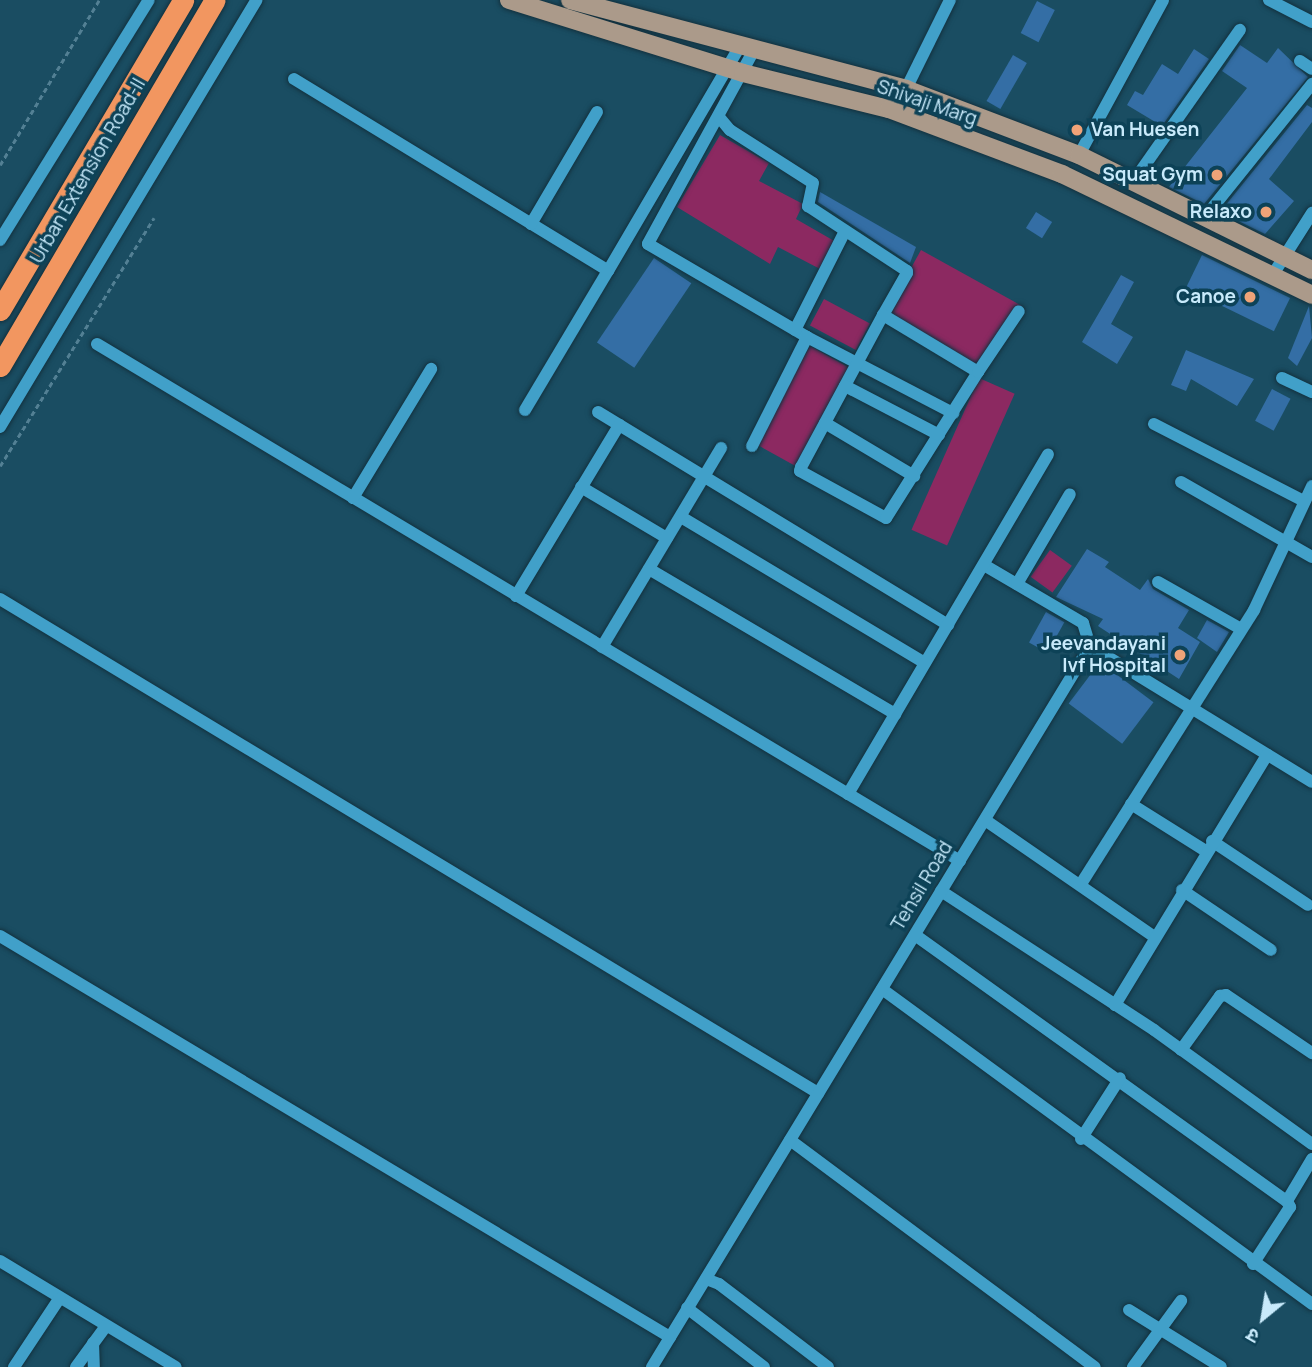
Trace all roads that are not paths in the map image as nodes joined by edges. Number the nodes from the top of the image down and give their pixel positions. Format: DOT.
graph roads {
  1 [pos="149,0"];
  2 [pos="183,0"];
  3 [pos="215,0"];
  4 [pos="257,0"];
  5 [pos="509,0"];
  6 [pos="950,0"];
  7 [pos="1162,0"];
  8 [pos="1269,0"];
  9 [pos="581,2"];
  10 [pos="1312,22"];
  11 [pos="1240,30"];
  12 [pos="747,48"];
  13 [pos="1300,61"];
  14 [pos="1312,69"];
  15 [pos="735,71"];
  16 [pos="294,79"];
  17 [pos="1312,84"];
  18 [pos="906,89"];
  19 [pos="597,112"];
  20 [pos="719,117"];
  21 [pos="1079,155"];
  22 [pos="1133,181"];
  23 [pos="1312,213"];
  24 [pos="1205,217"];
  25 [pos="531,224"];
  26 [pos="845,231"];
  27 [pos="0,240"];
  28 [pos="1282,255"];
  29 [pos="1312,270"];
  30 [pos="608,271"];
  31 [pos="1272,276"];
  32 [pos="1312,295"];
  33 [pos="0,310"];
  34 [pos="1019,311"];
  35 [pos="883,315"];
  36 [pos="801,334"];
  37 [pos="97,344"];
  38 [pos="857,364"];
  39 [pos="0,366"];
  40 [pos="431,369"];
  41 [pos="978,372"];
  42 [pos="1282,378"];
  43 [pos="845,386"];
  44 [pos="1312,392"];
  45 [pos="525,410"];
  46 [pos="598,412"];
  47 [pos="953,413"];
  48 [pos="825,423"];
  49 [pos="1154,424"];
  50 [pos="619,425"];
  51 [pos="0,427"];
  52 [pos="939,435"];
  53 [pos="752,446"];
  54 [pos="720,448"];
  55 [pos="1048,454"];
  56 [pos="914,476"];
  57 [pos="704,477"];
  58 [pos="1181,482"];
  59 [pos="1312,486"];
  60 [pos="582,487"];
  61 [pos="1070,494"];
  62 [pos="354,498"];
  63 [pos="1304,501"];
  64 [pos="681,517"];
  65 [pos="667,538"];
  66 [pos="1285,540"];
  67 [pos="1312,557"];
  68 [pos="984,565"];
  69 [pos="649,569"];
  70 [pos="1158,582"];
  71 [pos="1017,584"];
  72 [pos="516,596"];
  73 [pos="0,599"];
  74 [pos="948,625"];
  75 [pos="1241,629"];
  76 [pos="1090,646"];
  77 [pos="602,648"];
  78 [pos="925,663"];
  79 [pos="1189,709"];
  80 [pos="895,714"];
  81 [pos="1266,755"];
  82 [pos="1312,782"];
  83 [pos="848,794"];
  84 [pos="1130,804"];
  85 [pos="985,820"];
  86 [pos="1209,846"];
  87 [pos="960,861"];
  88 [pos="1081,884"];
  89 [pos="1182,890"];
  90 [pos="942,891"];
  91 [pos="1308,905"];
  92 [pos="915,935"];
  93 [pos="0,936"];
  94 [pos="1153,936"];
  95 [pos="1271,950"];
  96 [pos="882,989"];
  97 [pos="1115,1005"];
  98 [pos="1181,1050"];
  99 [pos="1312,1053"];
  100 [pos="1120,1078"];
  101 [pos="818,1093"];
  102 [pos="1081,1139"];
  103 [pos="790,1140"];
  104 [pos="1312,1144"];
  105 [pos="1312,1159"];
  106 [pos="1287,1201"];
  107 [pos="0,1261"];
  108 [pos="1253,1264"];
  109 [pos="706,1279"];
  110 [pos="59,1299"];
  111 [pos="1181,1301"];
  112 [pos="1312,1304"];
  113 [pos="687,1308"];
  114 [pos="1129,1310"];
  115 [pos="106,1326"];
  116 [pos="1160,1329"];
  117 [pos="670,1337"];
  118 [pos="93,1343"];
  119 [pos="14,1367"];
  120 [pos="76,1367"];
  121 [pos="94,1367"];
  122 [pos="176,1367"];
  123 [pos="652,1367"];
  124 [pos="764,1367"];
  125 [pos="828,1367"];
  126 [pos="1095,1367"];
  127 [pos="1133,1367"];
  128 [pos="1221,1367"];
  1 -- 27 [label="street"];
  2 -- 33 [label="highway, Urban Extension Road-II"];
  3 -- 39 [label="highway, Urban Extension Road-II"];
  4 -- 51 [label="street"];
  5 -- 15 [label="main road, Shivaji Marg"];
  6 -- 18 [label="street"];
  7 -- 21 [label="street"];
  8 -- 10 [label="street"];
  9 -- 12 [label="main road, Shivaji Marg"];
  11 -- 22 [label="street"];
  12 -- 15 [label="street"];
  12 -- 18 [label="main road, Shivaji Marg"];
  13 -- 14 [label="street"];
  15 -- 20 [label="street"];
  15 -- 30 [label="street"];
  15 -- 31 [label="main road, Shivaji Marg"];
  16 -- 25 [label="street"];
  17 -- 24 [label="street"];
  18 -- 21 [label="main road, Shivaji Marg"];
  19 -- 25 [label="street"];
  20 -- 26 [label="street"];
  20 -- 36 [label="street"];
  21 -- 22 [label="main road, Shivaji Marg"];
  22 -- 24 [label="main road, Shivaji Marg"];
  23 -- 28 [label="street"];
  24 -- 28 [label="main road, Shivaji Marg"];
  25 -- 30 [label="street"];
  26 -- 35 [label="street"];
  26 -- 36 [label="street"];
  28 -- 29 [label="main road, Shivaji Marg"];
  28 -- 31 [label="street"];
  30 -- 45 [label="street"];
  31 -- 32 [label="main road, Shivaji Marg"];
  34 -- 41 [label="street"];
  35 -- 38 [label="street"];
  35 -- 41 [label="street"];
  36 -- 38 [label="street"];
  36 -- 53 [label="street"];
  37 -- 62 [label="street"];
  38 -- 43 [label="street"];
  38 -- 47 [label="street"];
  40 -- 62 [label="street"];
  41 -- 47 [label="street"];
  42 -- 44 [label="street"];
  43 -- 48 [label="street"];
  43 -- 52 [label="street"];
  46 -- 50 [label="street"];
  47 -- 52 [label="street"];
  48 -- 56 [label="street"];
  48 -- 56 [label="street"];
  49 -- 63 [label="street"];
  50 -- 57 [label="street"];
  50 -- 60 [label="street"];
  52 -- 56 [label="street"];
  54 -- 57 [label="street"];
  55 -- 68 [label="street"];
  57 -- 64 [label="street"];
  57 -- 74 [label="street"];
  58 -- 66 [label="street"];
  59 -- 63 [label="street"];
  60 -- 65 [label="street"];
  60 -- 72 [label="street"];
  61 -- 71 [label="street"];
  62 -- 72 [label="street"];
  63 -- 66 [label="street"];
  64 -- 65 [label="street"];
  64 -- 78 [label="street"];
  65 -- 69 [label="street"];
  66 -- 67 [label="street"];
  66 -- 75 [label="street"];
  68 -- 71 [label="street"];
  68 -- 74 [label="street"];
  69 -- 77 [label="street"];
  69 -- 80 [label="street"];
  70 -- 75 [label="street"];
  71 -- 76 [label="street"];
  72 -- 77 [label="street"];
  73 -- 101 [label="street"];
  74 -- 78 [label="street"];
  75 -- 79 [label="street"];
  76 -- 79 [label="street"];
  76 -- 85 [label="street, Tehsil Road"];
  77 -- 83 [label="street"];
  78 -- 80 [label="street"];
  79 -- 81 [label="street"];
  79 -- 84 [label="street"];
  80 -- 83 [label="street"];
  81 -- 82 [label="street"];
  81 -- 86 [label="street"];
  83 -- 87 [label="street"];
  84 -- 86 [label="street"];
  84 -- 88 [label="street"];
  85 -- 87 [label="street, Tehsil Road"];
  85 -- 88 [label="street"];
  86 -- 89 [label="street"];
  86 -- 91 [label="street"];
  87 -- 90 [label="street, Tehsil Road"];
  88 -- 94 [label="street"];
  89 -- 94 [label="street"];
  89 -- 95 [label="street"];
  90 -- 92 [label="street, Tehsil Road"];
  90 -- 97 [label="street"];
  92 -- 96 [label="street, Tehsil Road"];
  92 -- 100 [label="street"];
  93 -- 117 [label="street"];
  94 -- 97 [label="street"];
  96 -- 101 [label="street, Tehsil Road"];
  96 -- 102 [label="street"];
  97 -- 98 [label="street"];
  98 -- 99 [label="street"];
  98 -- 104 [label="street"];
  100 -- 102 [label="street"];
  100 -- 106 [label="street"];
  101 -- 103 [label="street, Tehsil Road"];
  102 -- 108 [label="street"];
  103 -- 109 [label="street, Tehsil Road"];
  103 -- 126 [label="street"];
  105 -- 106 [label="street"];
  106 -- 108 [label="street"];
  107 -- 110 [label="street"];
  108 -- 112 [label="street"];
  109 -- 113 [label="street, Tehsil Road"];
  109 -- 125 [label="street"];
  110 -- 115 [label="street"];
  110 -- 119 [label="street"];
  111 -- 116 [label="street"];
  113 -- 117 [label="street, Tehsil Road"];
  113 -- 124 [label="street"];
  114 -- 116 [label="street"];
  115 -- 118 [label="street"];
  115 -- 122 [label="street"];
  116 -- 127 [label="street"];
  116 -- 128 [label="street"];
  117 -- 123 [label="street, Tehsil Road"];
  118 -- 120 [label="street"];
  118 -- 121 [label="street"];
}
